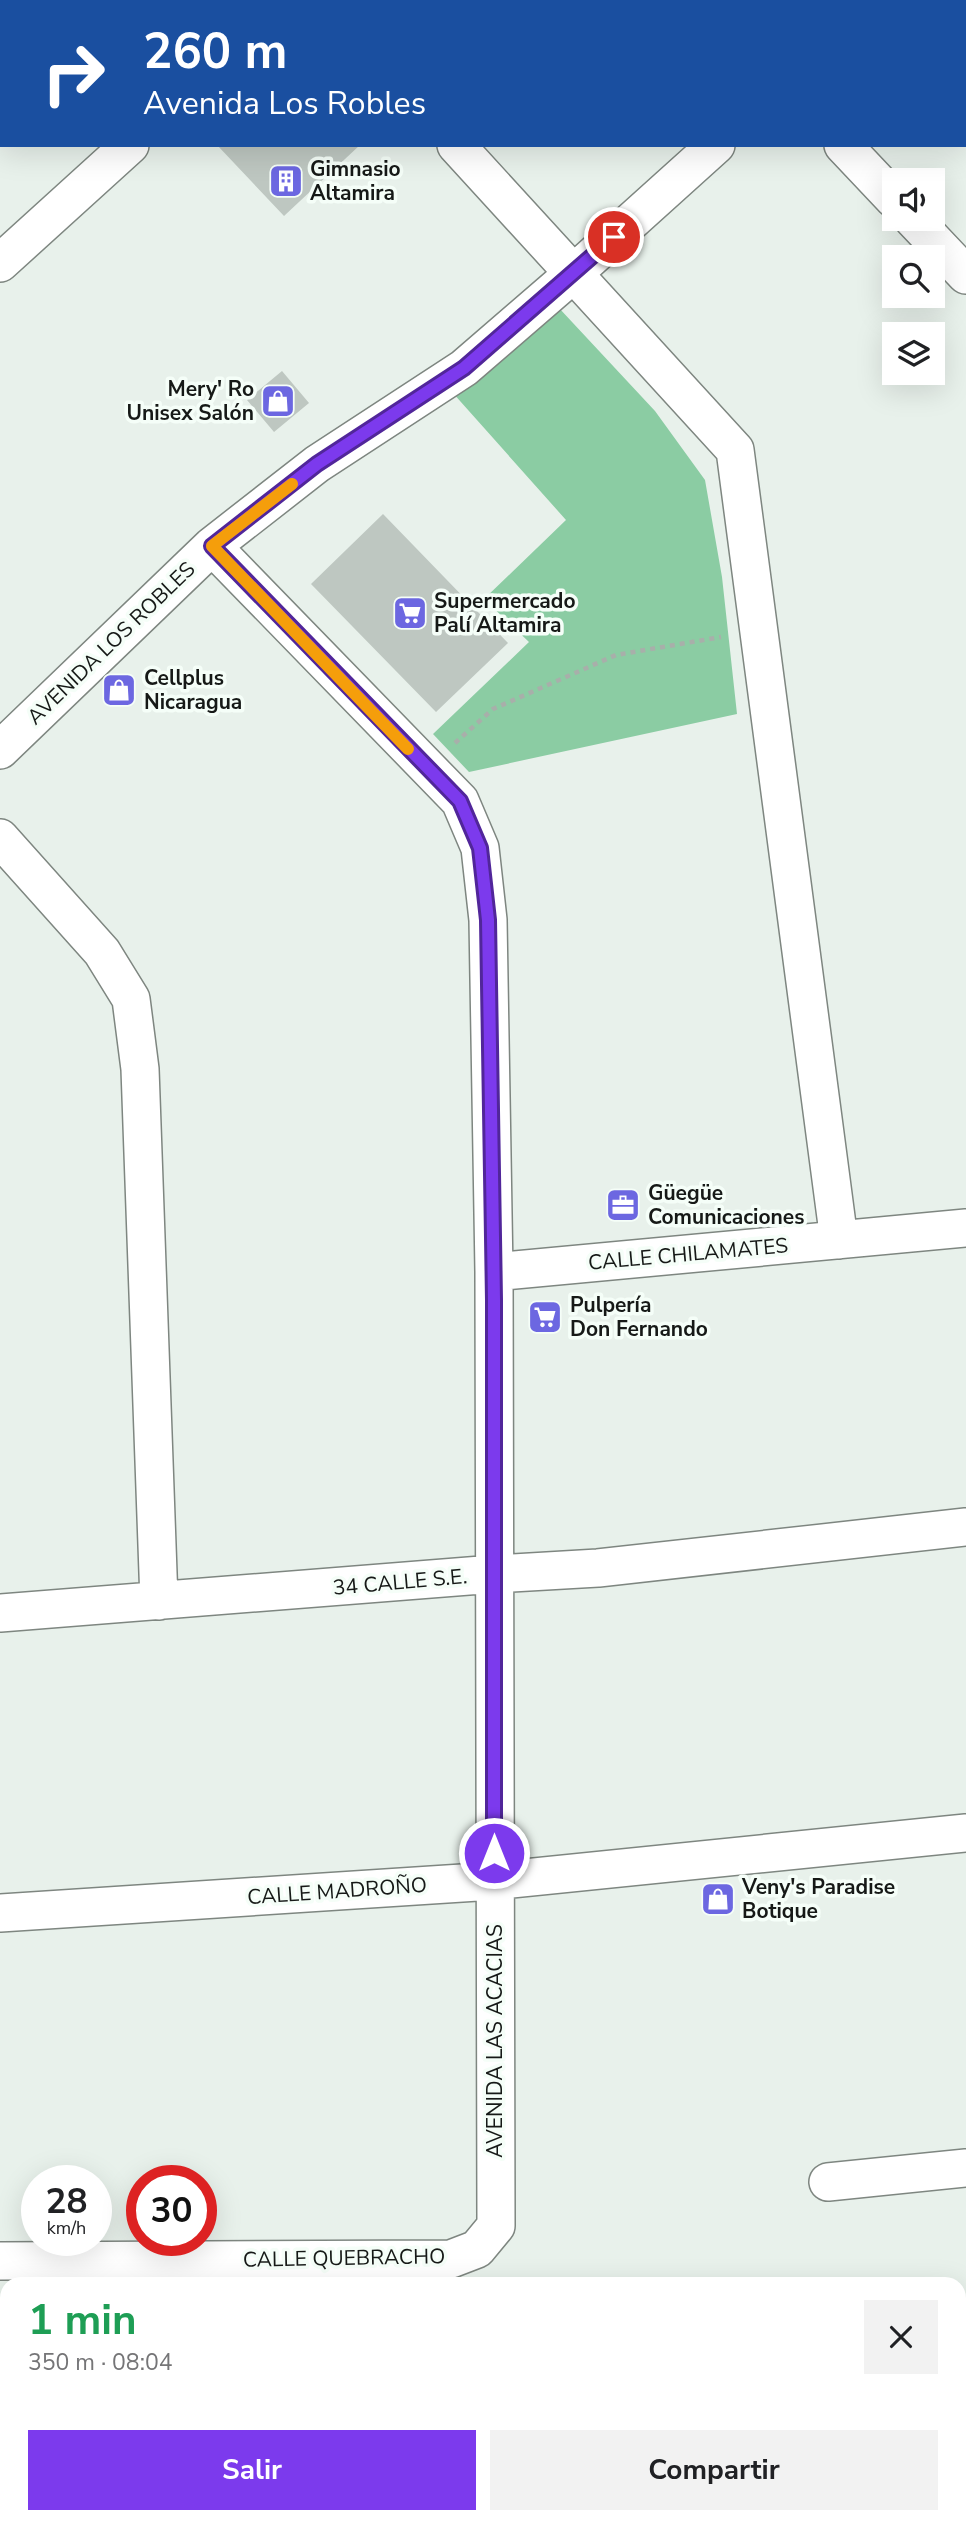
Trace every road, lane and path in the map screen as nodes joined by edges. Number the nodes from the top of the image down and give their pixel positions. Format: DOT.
graph roads {
  1 [pos="128,147"];
  2 [pos="458,147"];
  3 [pos="714,147"];
  4 [pos="846,147"];
  5 [pos="882,186"];
  6 [pos="924,231"];
  7 [pos="0,263"];
  8 [pos="574,274"];
  9 [pos="966,275"];
  10 [pos="212,546"];
  11 [pos="760,630"];
  12 [pos="0,750"];
  13 [pos="426,768"];
  14 [pos="0,838"];
  15 [pos="966,1228"];
  16 [pos="839,1240"];
  17 [pos="494,1272"];
  18 [pos="966,1527"];
  19 [pos="494,1574"];
  20 [pos="159,1601"];
  21 [pos="0,1613"];
  22 [pos="966,1833"];
  23 [pos="494,1881"];
  24 [pos="0,1913"];
  25 [pos="966,2168"];
  26 [pos="828,2182"];
  27 [pos="477,2249"];
  28 [pos="0,2260"];
  1 -- 7 [label="street"];
  2 -- 8 [label="street"];
  3 -- 8 [label="street, AVENIDA LOS ROBLES"];
  4 -- 5 [label="street"];
  6 -- 9 [label="street"];
  8 -- 10 [label="street, AVENIDA LOS ROBLES"];
  8 -- 11 [label="street"];
  10 -- 12 [label="street, AVENIDA LOS ROBLES"];
  10 -- 13 [label="street, AVENIDA LAS ACACIAS"];
  11 -- 13 [label="path"];
  11 -- 16 [label="street"];
  13 -- 17 [label="street, AVENIDA LAS ACACIAS"];
  14 -- 20 [label="street"];
  15 -- 16 [label="street, CALLE CHILAMATES"];
  16 -- 17 [label="street, CALLE CHILAMATES"];
  17 -- 19 [label="street, AVENIDA LAS ACACIAS"];
  18 -- 19 [label="street, 34 CALLE S.E."];
  19 -- 20 [label="street, 34 CALLE S.E."];
  19 -- 23 [label="street, AVENIDA LAS ACACIAS"];
  20 -- 21 [label="street, 34 CALLE S.E."];
  22 -- 23 [label="street, CALLE MADROÑO"];
  23 -- 24 [label="street, CALLE MADROÑO"];
  23 -- 27 [label="street, AVENIDA LAS ACACIAS"];
  25 -- 26 [label="street"];
  27 -- 28 [label="street, CALLE QUEBRACHO"];
}
